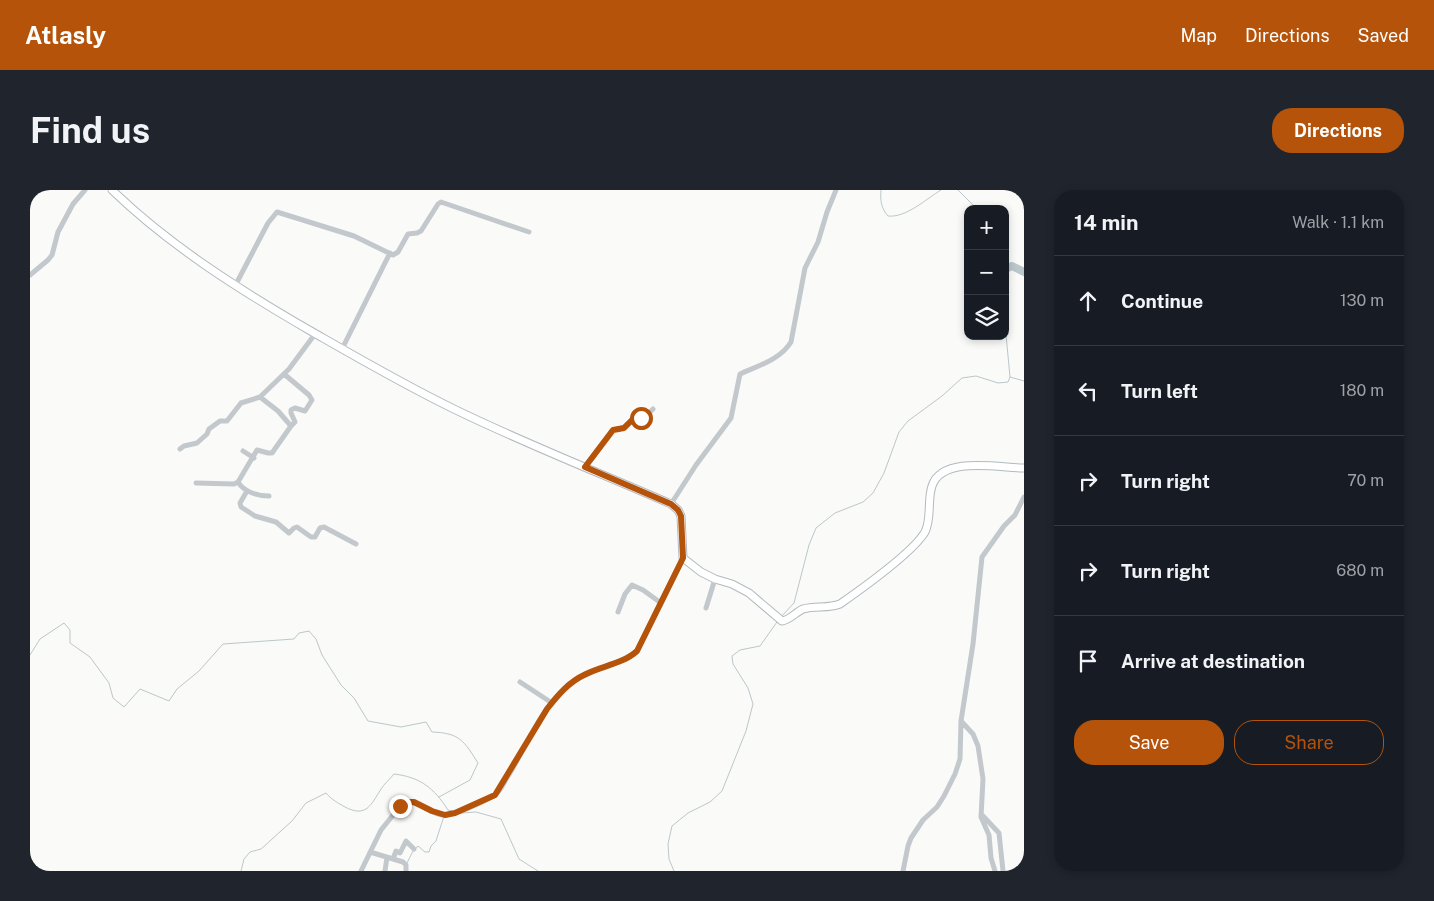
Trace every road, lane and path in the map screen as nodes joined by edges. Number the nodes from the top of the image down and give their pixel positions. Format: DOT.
graph roads {
  1 [pos="85,190"];
  2 [pos="836,190"];
  3 [pos="116,192"];
  4 [pos="529,232"];
  5 [pos="390,253"];
  6 [pos="30,275"];
  7 [pos="235,286"];
  8 [pos="315,334"];
  9 [pos="342,349"];
  10 [pos="284,374"];
  11 [pos="260,397"];
  12 [pos="653,409"];
  13 [pos="291,426"];
  14 [pos="180,449"];
  15 [pos="243,451"];
  16 [pos="254,458"];
  17 [pos="585,467"];
  18 [pos="1024,468"];
  19 [pos="238,482"];
  20 [pos="196,483"];
  21 [pos="247,491"];
  22 [pos="269,496"];
  23 [pos="1024,497"];
  24 [pos="671,504"];
  25 [pos="356,544"];
  26 [pos="683,558"];
  27 [pos="715,579"];
  28 [pos="661,603"];
  29 [pos="706,608"];
  30 [pos="618,612"];
  31 [pos="520,682"];
  32 [pos="552,703"];
  33 [pos="961,720"];
  34 [pos="981,814"];
  35 [pos="414,849"];
  36 [pos="371,852"];
  37 [pos="387,857"];
  38 [pos="393,859"];
  39 [pos="360,871"];
  40 [pos="385,871"];
  41 [pos="406,871"];
  42 [pos="903,871"];
  43 [pos="995,871"];
  44 [pos="1003,871"];
  1 -- 6 [label="street"];
  2 -- 24 [label="street"];
  3 -- 7 [label="street"];
  4 -- 5 [label="street"];
  5 -- 7 [label="street"];
  5 -- 9 [label="street"];
  7 -- 8 [label="street"];
  8 -- 9 [label="street"];
  8 -- 10 [label="street"];
  9 -- 17 [label="street"];
  10 -- 11 [label="street"];
  10 -- 13 [label="street"];
  11 -- 13 [label="street"];
  11 -- 14 [label="street"];
  12 -- 17 [label="street"];
  13 -- 16 [label="street"];
  15 -- 16 [label="street"];
  16 -- 19 [label="street"];
  17 -- 24 [label="street"];
  18 -- 27 [label="street"];
  19 -- 20 [label="street"];
  19 -- 21 [label="street"];
  21 -- 22 [label="street"];
  21 -- 25 [label="street"];
  23 -- 33 [label="street"];
  24 -- 26 [label="street"];
  26 -- 27 [label="street"];
  26 -- 28 [label="street"];
  27 -- 29 [label="street"];
  28 -- 30 [label="street"];
  28 -- 32 [label="street"];
  31 -- 32 [label="street"];
  32 -- 36 [label="street"];
  33 -- 34 [label="street"];
  33 -- 42 [label="street"];
  34 -- 43 [label="street"];
  34 -- 44 [label="street"];
  35 -- 38 [label="street"];
  36 -- 37 [label="street"];
  36 -- 39 [label="street"];
  37 -- 38 [label="street"];
  37 -- 40 [label="street"];
  38 -- 41 [label="street"];
}
